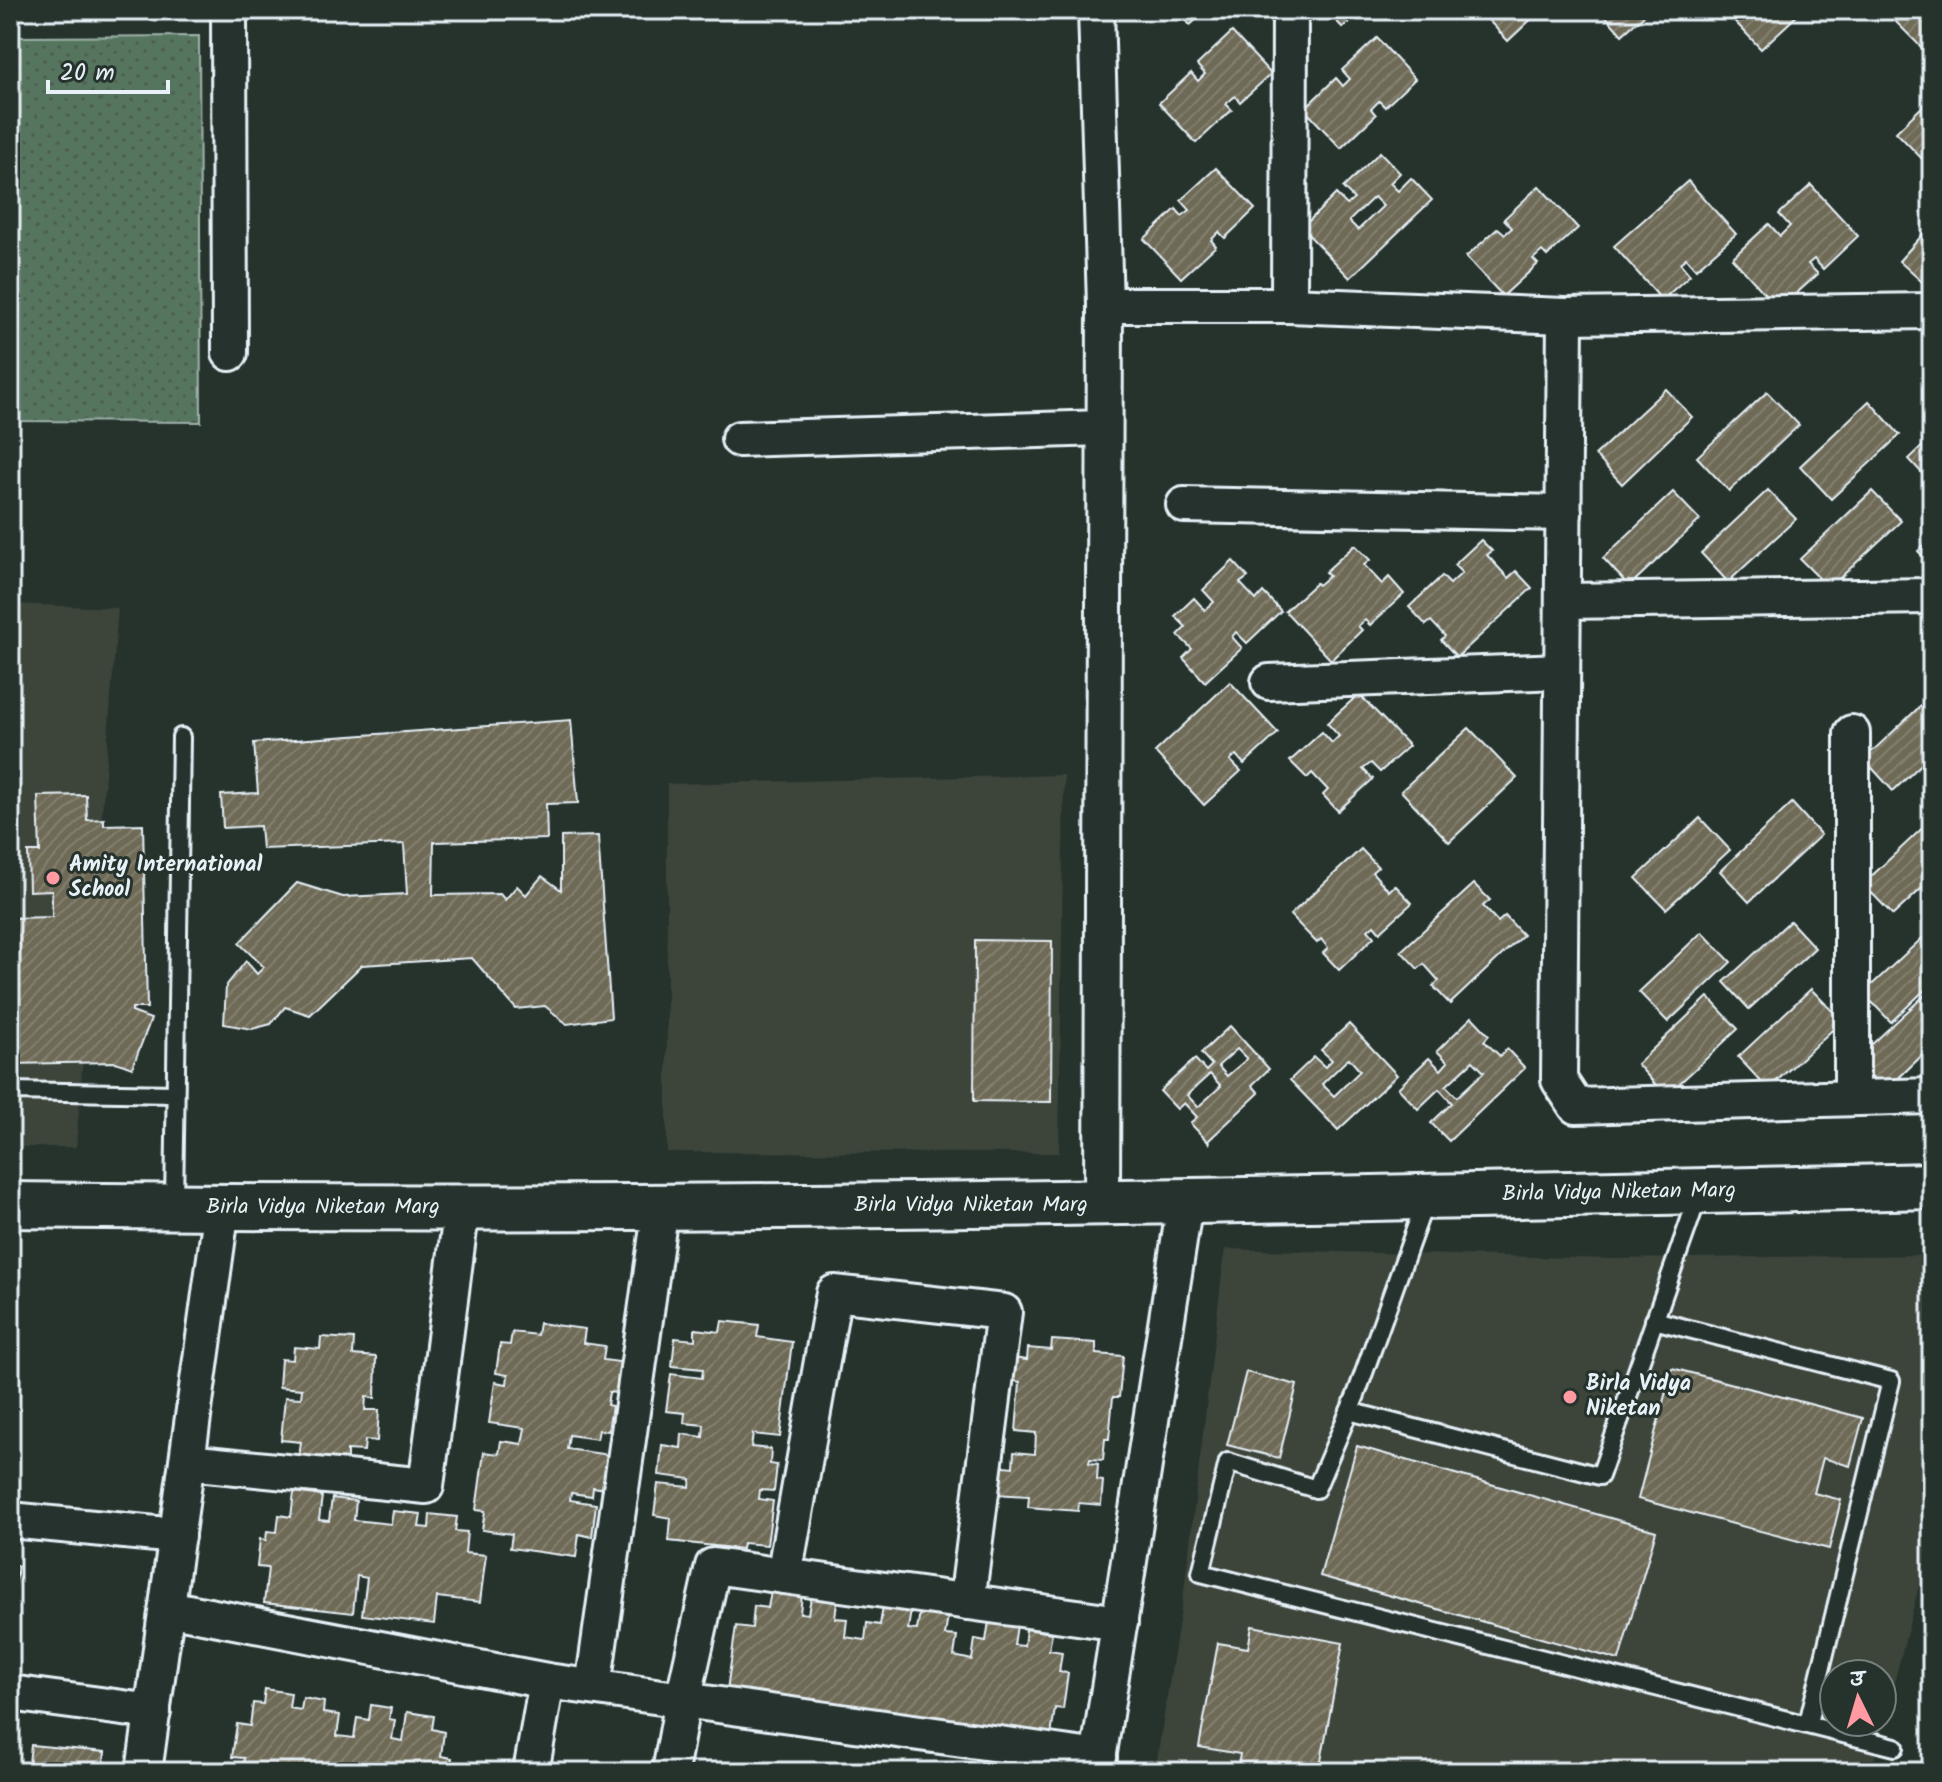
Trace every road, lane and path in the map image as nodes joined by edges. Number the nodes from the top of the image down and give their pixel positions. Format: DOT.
graph roads {
  1 [pos="229,10"];
  2 [pos="1096,10"];
  3 [pos="1290,10"];
  4 [pos="1105,305"];
  5 [pos="1289,305"];
  6 [pos="1932,311"];
  7 [pos="1565,316"];
  8 [pos="230,353"];
  9 [pos="1104,428"];
  10 [pos="739,439"];
  11 [pos="1184,505"];
  12 [pos="1564,513"];
  13 [pos="1932,596"];
  14 [pos="1563,601"];
  15 [pos="1562,671"];
  16 [pos="1269,682"];
  17 [pos="1852,733"];
  18 [pos="181,737"];
  19 [pos="10,1091"];
  20 [pos="175,1094"];
  21 [pos="1932,1096"];
  22 [pos="1852,1098"];
  23 [pos="1932,1186"];
  24 [pos="1700,1192"];
  25 [pos="1426,1197"];
  26 [pos="1185,1203"];
  27 [pos="1102,1204"];
  28 [pos="10,1205"];
  29 [pos="462,1206"];
  30 [pos="661,1206"];
  31 [pos="174,1207"];
  32 [pos="222,1207"];
  33 [pos="1654,1320"];
  34 [pos="1349,1411"];
  35 [pos="187,1462"];
  36 [pos="10,1520"];
  37 [pos="177,1536"];
  38 [pos="784,1576"];
  39 [pos="967,1602"];
  40 [pos="167,1608"];
  41 [pos="1120,1623"];
  42 [pos="547,1681"];
  43 [pos="593,1687"];
  44 [pos="10,1693"];
  45 [pos="683,1700"];
  46 [pos="153,1712"];
  47 [pos="1808,1723"];
  48 [pos="1895,1747"];
  49 [pos="1098,1765"];
  50 [pos="144,1772"];
  51 [pos="531,1772"];
  52 [pos="670,1772"];
  1 -- 8 [label="street"];
  2 -- 4 [label="street"];
  3 -- 5 [label="street"];
  4 -- 5 [label="street"];
  4 -- 9 [label="street"];
  5 -- 7 [label="street"];
  6 -- 7 [label="street"];
  7 -- 12 [label="street"];
  9 -- 10 [label="street"];
  9 -- 27 [label="street"];
  11 -- 12 [label="street"];
  12 -- 14 [label="street"];
  13 -- 14 [label="street"];
  14 -- 15 [label="street"];
  15 -- 16 [label="street"];
  15 -- 22 [label="street"];
  17 -- 22 [label="street"];
  18 -- 20 [label="lane"];
  19 -- 20 [label="lane"];
  20 -- 31 [label="lane"];
  21 -- 22 [label="street"];
  23 -- 24 [label="street, Birla Vidya Niketan Marg"];
  24 -- 25 [label="street, Birla Vidya Niketan Marg"];
  24 -- 33 [label="lane"];
  25 -- 26 [label="street, Birla Vidya Niketan Marg"];
  25 -- 34 [label="lane"];
  26 -- 27 [label="street, Birla Vidya Niketan Marg"];
  26 -- 41 [label="street"];
  27 -- 30 [label="street, Birla Vidya Niketan Marg"];
  28 -- 31 [label="street, Birla Vidya Niketan Marg"];
  29 -- 30 [label="street, Birla Vidya Niketan Marg"];
  29 -- 32 [label="street, Birla Vidya Niketan Marg"];
  29 -- 35 [label="street"];
  30 -- 43 [label="street"];
  31 -- 32 [label="street, Birla Vidya Niketan Marg"];
  32 -- 35 [label="street"];
  33 -- 34 [label="lane"];
  33 -- 47 [label="lane"];
  34 -- 47 [label="lane"];
  35 -- 37 [label="street"];
  36 -- 37 [label="street"];
  37 -- 40 [label="street"];
  38 -- 39 [label="street"];
  38 -- 39 [label="street"];
  38 -- 45 [label="street"];
  39 -- 41 [label="street"];
  40 -- 42 [label="street"];
  40 -- 46 [label="street"];
  41 -- 49 [label="street"];
  42 -- 43 [label="street"];
  42 -- 51 [label="street"];
  43 -- 45 [label="street"];
  44 -- 46 [label="street"];
  45 -- 49 [label="street"];
  45 -- 52 [label="street"];
  46 -- 50 [label="street"];
  47 -- 48 [label="lane"];
}
